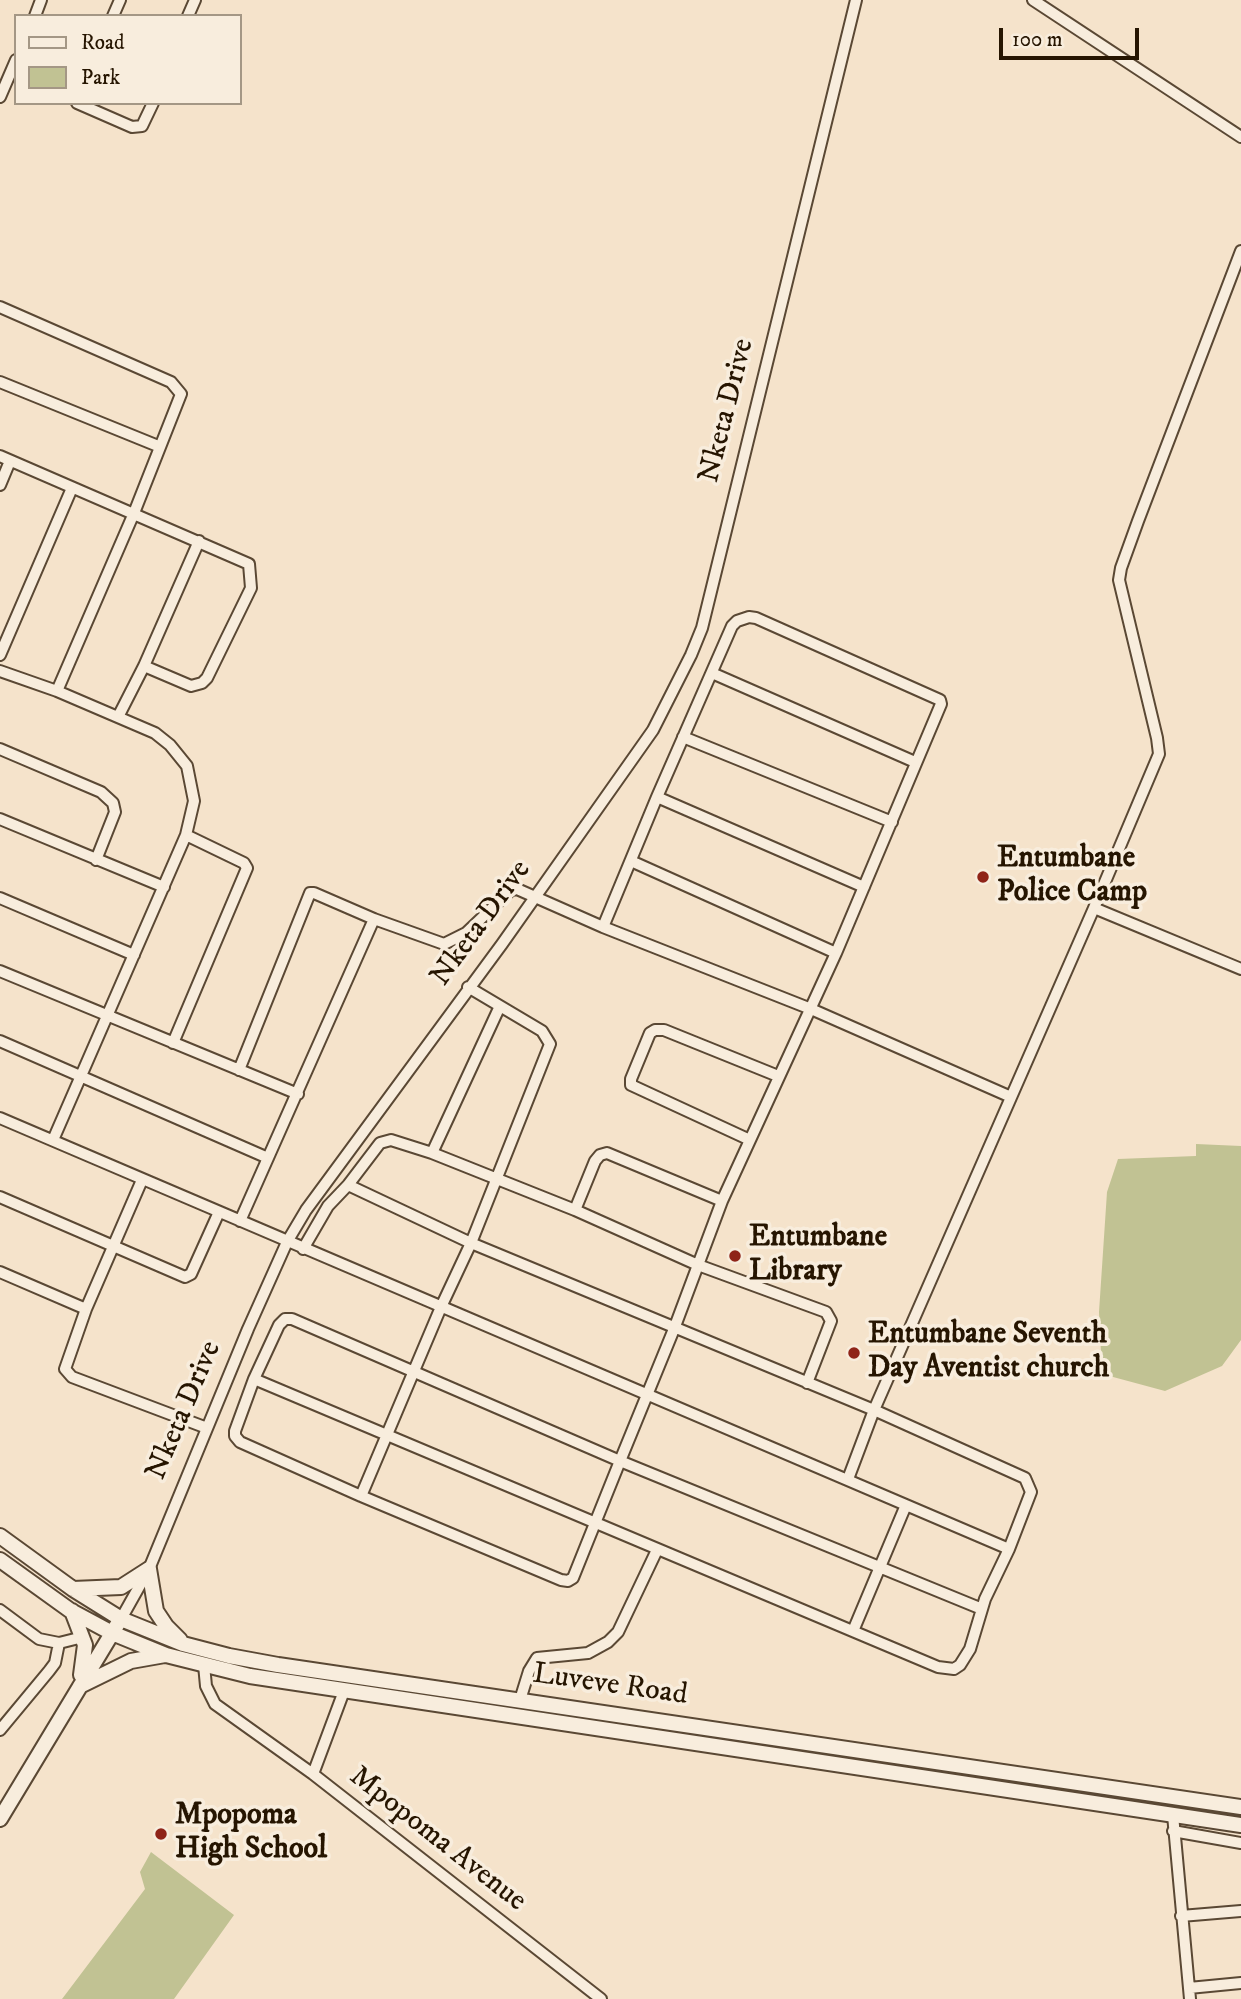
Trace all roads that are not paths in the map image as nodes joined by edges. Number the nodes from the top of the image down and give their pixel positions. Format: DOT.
graph roads {
  1 [pos="856,0"];
  2 [pos="1033,0"];
  3 [pos="8,77"];
  4 [pos="0,97"];
  5 [pos="82,105"];
  6 [pos="151,105"];
  7 [pos="1241,137"];
  8 [pos="1241,251"];
  9 [pos="0,307"];
  10 [pos="0,382"];
  11 [pos="158,446"];
  12 [pos="5,459"];
  13 [pos="0,485"];
  14 [pos="72,488"];
  15 [pos="134,513"];
  16 [pos="199,541"];
  17 [pos="0,655"];
  18 [pos="144,666"];
  19 [pos="0,671"];
  20 [pos="712,673"];
  21 [pos="57,691"];
  22 [pos="118,717"];
  23 [pos="683,737"];
  24 [pos="0,749"];
  25 [pos="915,762"];
  26 [pos="657,797"];
  27 [pos="0,819"];
  28 [pos="892,822"];
  29 [pos="186,835"];
  30 [pos="96,860"];
  31 [pos="631,861"];
  32 [pos="164,887"];
  33 [pos="864,887"];
  34 [pos="536,897"];
  35 [pos="0,898"];
  36 [pos="1094,908"];
  37 [pos="374,919"];
  38 [pos="603,927"];
  39 [pos="836,953"];
  40 [pos="134,955"];
  41 [pos="1241,969"];
  42 [pos="0,971"];
  43 [pos="468,987"];
  44 [pos="500,1006"];
  45 [pos="811,1009"];
  46 [pos="108,1016"];
  47 [pos="0,1041"];
  48 [pos="173,1043"];
  49 [pos="239,1070"];
  50 [pos="778,1076"];
  51 [pos="82,1077"];
  52 [pos="298,1094"];
  53 [pos="1011,1097"];
  54 [pos="0,1118"];
  55 [pos="53,1140"];
  56 [pos="750,1140"];
  57 [pos="432,1153"];
  58 [pos="268,1158"];
  59 [pos="142,1180"];
  60 [pos="497,1180"];
  61 [pos="348,1185"];
  62 [pos="0,1197"];
  63 [pos="722,1201"];
  64 [pos="575,1210"];
  65 [pos="219,1212"];
  66 [pos="240,1221"];
  67 [pos="287,1242"];
  68 [pos="471,1243"];
  69 [pos="113,1247"];
  70 [pos="303,1248"];
  71 [pos="698,1265"];
  72 [pos="0,1272"];
  73 [pos="441,1307"];
  74 [pos="86,1309"];
  75 [pos="674,1329"];
  76 [pos="413,1371"];
  77 [pos="254,1380"];
  78 [pos="807,1383"];
  79 [pos="648,1394"];
  80 [pos="874,1410"];
  81 [pos="207,1428"];
  82 [pos="386,1434"];
  83 [pos="620,1461"];
  84 [pos="848,1479"];
  85 [pos="361,1496"];
  86 [pos="906,1506"];
  87 [pos="594,1524"];
  88 [pos="0,1536"];
  89 [pos="1009,1549"];
  90 [pos="657,1550"];
  91 [pos="0,1560"];
  92 [pos="149,1569"];
  93 [pos="881,1569"];
  94 [pos="73,1589"];
  95 [pos="982,1609"];
  96 [pos="0,1610"];
  97 [pos="71,1611"];
  98 [pos="121,1619"];
  99 [pos="853,1631"];
  100 [pos="112,1633"];
  101 [pos="83,1637"];
  102 [pos="60,1643"];
  103 [pos="183,1644"];
  104 [pos="166,1655"];
  105 [pos="204,1665"];
  106 [pos="78,1687"];
  107 [pos="344,1691"];
  108 [pos="520,1700"];
  109 [pos="1,1725"];
  110 [pos="313,1774"];
  111 [pos="1241,1807"];
  112 [pos="1173,1815"];
  113 [pos="0,1819"];
  114 [pos="1241,1825"];
  115 [pos="1173,1831"];
  116 [pos="1241,1843"];
  117 [pos="1241,1911"];
  118 [pos="1181,1916"];
  119 [pos="1241,1983"];
  120 [pos="1189,1993"];
  121 [pos="601,1999"];
  1 -- 34 [label="street, Nketa Drive"];
  2 -- 7 [label="street"];
  3 -- 4 [label="street"];
  5 -- 6 [label="street"];
  8 -- 36 [label="street"];
  9 -- 11 [label="street"];
  10 -- 11 [label="street"];
  11 -- 15 [label="street"];
  12 -- 13 [label="street"];
  12 -- 14 [label="street"];
  14 -- 15 [label="street"];
  14 -- 17 [label="street"];
  15 -- 16 [label="street"];
  15 -- 21 [label="street"];
  16 -- 18 [label="street"];
  16 -- 18 [label="street"];
  18 -- 22 [label="street"];
  19 -- 21 [label="street"];
  20 -- 23 [label="street"];
  20 -- 25 [label="street"];
  20 -- 25 [label="street"];
  21 -- 22 [label="street"];
  22 -- 29 [label="street"];
  23 -- 26 [label="street"];
  23 -- 28 [label="street"];
  24 -- 30 [label="street"];
  25 -- 28 [label="street"];
  26 -- 31 [label="street"];
  26 -- 33 [label="street"];
  27 -- 30 [label="street"];
  28 -- 33 [label="street"];
  29 -- 32 [label="street"];
  29 -- 48 [label="street"];
  30 -- 32 [label="street"];
  31 -- 38 [label="street"];
  31 -- 39 [label="street"];
  32 -- 40 [label="street"];
  33 -- 39 [label="street"];
  34 -- 37 [label="street"];
  34 -- 38 [label="street"];
  34 -- 43 [label="street, Nketa Drive"];
  35 -- 40 [label="street"];
  36 -- 41 [label="street"];
  36 -- 53 [label="street"];
  37 -- 49 [label="street"];
  37 -- 52 [label="street"];
  38 -- 45 [label="street"];
  39 -- 45 [label="street"];
  40 -- 46 [label="street"];
  42 -- 46 [label="street"];
  43 -- 44 [label="street"];
  43 -- 67 [label="street, Nketa Drive"];
  44 -- 57 [label="street"];
  44 -- 60 [label="street"];
  45 -- 50 [label="street"];
  45 -- 53 [label="street"];
  46 -- 48 [label="street"];
  46 -- 51 [label="street"];
  47 -- 51 [label="street"];
  48 -- 49 [label="street"];
  49 -- 52 [label="street"];
  50 -- 56 [label="street"];
  50 -- 56 [label="street"];
  51 -- 55 [label="street"];
  51 -- 58 [label="street"];
  52 -- 58 [label="street"];
  53 -- 80 [label="street"];
  54 -- 55 [label="street"];
  55 -- 59 [label="street"];
  56 -- 63 [label="street"];
  57 -- 60 [label="street"];
  57 -- 61 [label="street"];
  58 -- 66 [label="street"];
  59 -- 65 [label="street"];
  59 -- 69 [label="street"];
  60 -- 64 [label="street"];
  60 -- 68 [label="street"];
  61 -- 68 [label="street"];
  61 -- 70 [label="street"];
  62 -- 69 [label="street"];
  63 -- 64 [label="street"];
  63 -- 71 [label="street"];
  64 -- 71 [label="street"];
  65 -- 66 [label="street"];
  65 -- 69 [label="street"];
  66 -- 67 [label="street"];
  67 -- 70 [label="street"];
  67 -- 81 [label="street, Nketa Drive"];
  68 -- 73 [label="street"];
  68 -- 75 [label="street"];
  69 -- 74 [label="street"];
  70 -- 73 [label="street"];
  71 -- 75 [label="street"];
  71 -- 78 [label="street"];
  72 -- 74 [label="street"];
  73 -- 76 [label="street"];
  73 -- 79 [label="street"];
  74 -- 81 [label="street"];
  75 -- 78 [label="street"];
  75 -- 79 [label="street"];
  76 -- 77 [label="street"];
  76 -- 82 [label="street"];
  76 -- 83 [label="street"];
  77 -- 82 [label="street"];
  77 -- 85 [label="street"];
  78 -- 80 [label="street"];
  79 -- 83 [label="street"];
  79 -- 84 [label="street"];
  80 -- 84 [label="street"];
  80 -- 89 [label="street"];
  81 -- 92 [label="street, Nketa Drive"];
  82 -- 85 [label="street"];
  82 -- 87 [label="street"];
  83 -- 87 [label="street"];
  83 -- 93 [label="street"];
  84 -- 86 [label="street"];
  85 -- 87 [label="street"];
  86 -- 89 [label="street"];
  86 -- 93 [label="street"];
  87 -- 90 [label="street"];
  88 -- 94 [label="street, Luveve Road"];
  89 -- 95 [label="street"];
  90 -- 99 [label="street"];
  90 -- 108 [label="street"];
  91 -- 97 [label="street, Luveve Road"];
  92 -- 94 [label="street"];
  92 -- 98 [label="street, Nketa Drive"];
  92 -- 103 [label="street"];
  93 -- 95 [label="street"];
  93 -- 99 [label="street"];
  94 -- 98 [label="street, Luveve Road"];
  95 -- 99 [label="street"];
  96 -- 102 [label="street"];
  97 -- 100 [label="street, Luveve Road"];
  97 -- 101 [label="street"];
  98 -- 100 [label="street, Nketa Drive"];
  98 -- 103 [label="street, Luveve Road"];
  100 -- 104 [label="street, Luveve Road"];
  100 -- 106 [label="street, Nketa Drive"];
  101 -- 102 [label="street"];
  101 -- 106 [label="street"];
  102 -- 109 [label="street"];
  103 -- 108 [label="street, Luveve Road"];
  104 -- 105 [label="street, Luveve Road"];
  104 -- 106 [label="street"];
  105 -- 107 [label="street, Luveve Road"];
  105 -- 110 [label="street"];
  106 -- 113 [label="street, Nketa Drive"];
  107 -- 110 [label="street, Mpopoma Avenue"];
  107 -- 112 [label="street, Luveve Road"];
  108 -- 111 [label="street, Luveve Road"];
  110 -- 121 [label="street, Mpopoma Avenue"];
  112 -- 114 [label="street, Luveve Road"];
  112 -- 115 [label="street"];
  115 -- 116 [label="street"];
  115 -- 118 [label="street"];
  117 -- 118 [label="street"];
  118 -- 120 [label="street"];
  119 -- 120 [label="street"];
}
